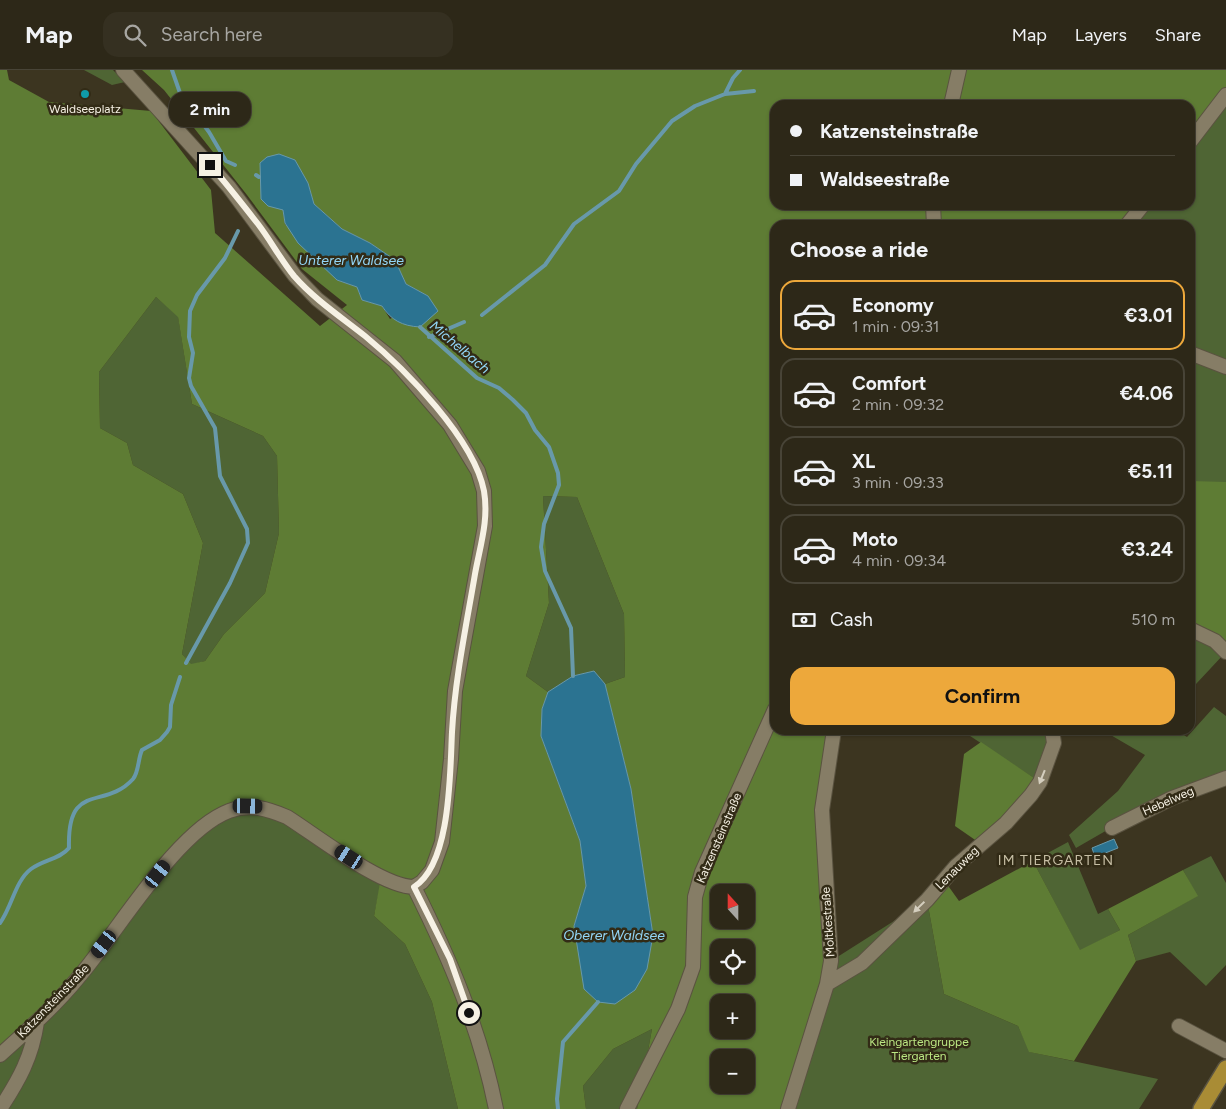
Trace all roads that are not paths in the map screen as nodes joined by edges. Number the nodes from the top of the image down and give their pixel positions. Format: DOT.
graph roads {
  1 [pos="123,70"];
  2 [pos="959,70"];
  3 [pos="1226,95"];
  4 [pos="952,100"];
  5 [pos="1195,135"];
  6 [pos="1195,355"];
  7 [pos="1226,367"];
  8 [pos="1195,631"];
  9 [pos="1226,652"];
  10 [pos="770,720"];
  11 [pos="833,735"];
  12 [pos="1053,735"];
  13 [pos="1226,778"];
  14 [pos="1112,828"];
  15 [pos="414,887"];
  16 [pos="827,984"];
  17 [pos="37,1022"];
  18 [pos="1179,1026"];
  19 [pos="1226,1050"];
  20 [pos="0,1055"];
  21 [pos="1226,1068"];
  22 [pos="0,1109"];
  23 [pos="496,1109"];
  24 [pos="628,1109"];
  25 [pos="788,1109"];
  26 [pos="1201,1109"];
  1 -- 15 [label="street"];
  2 -- 4 [label="street"];
  3 -- 5 [label="street"];
  6 -- 7 [label="street"];
  8 -- 9 [label="street"];
  10 -- 24 [label="street, Katzensteinstraße"];
  11 -- 16 [label="street, Moltkestraße"];
  12 -- 16 [label="street, Lenauweg, one-way"];
  13 -- 14 [label="street, Hebelweg"];
  15 -- 17 [label="street, Katzensteinstraße"];
  15 -- 23 [label="street"];
  16 -- 25 [label="street, Moltkestraße"];
  17 -- 20 [label="street, Katzensteinstraße"];
  17 -- 22 [label="street"];
  18 -- 19 [label="street"];
  21 -- 26 [label="main road"];
}
